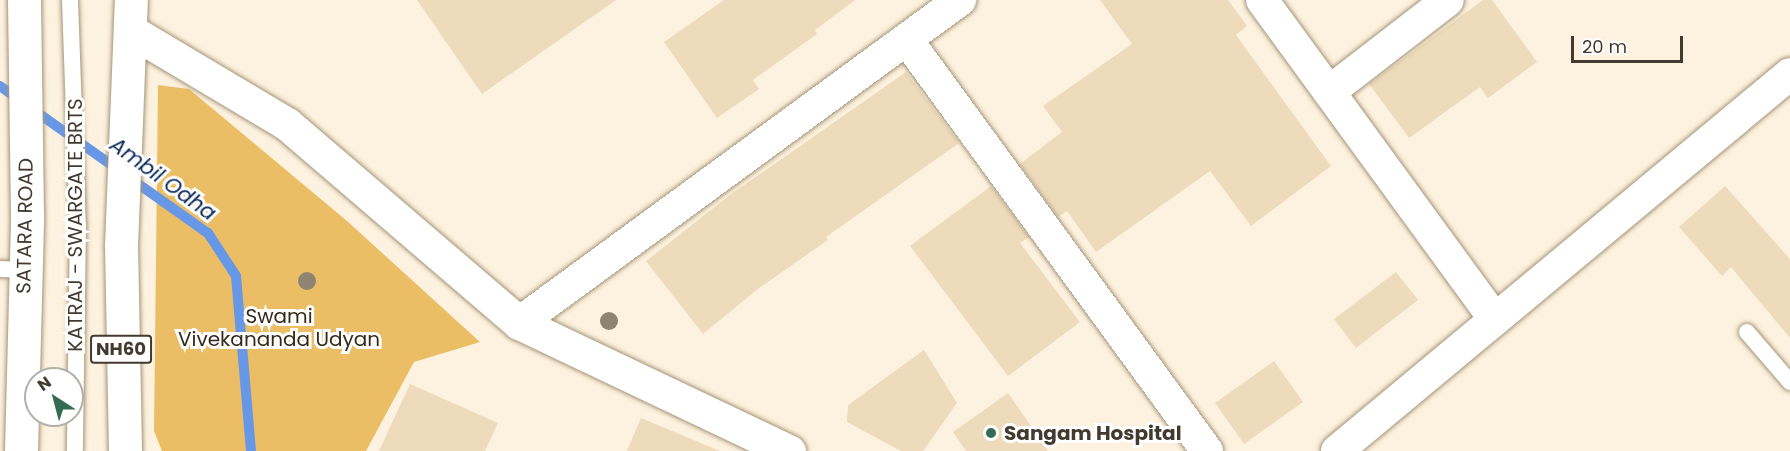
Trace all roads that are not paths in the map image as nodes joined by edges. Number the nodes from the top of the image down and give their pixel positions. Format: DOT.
graph roads {
  1 [pos="24,0"];
  2 [pos="70,0"];
  3 [pos="960,0"];
  4 [pos="1262,0"];
  5 [pos="1448,0"];
  6 [pos="131,16"];
  7 [pos="907,40"];
  8 [pos="1790,74"];
  9 [pos="1329,92"];
  10 [pos="13,270"];
  11 [pos="1495,319"];
  12 [pos="519,322"];
  13 [pos="1747,332"];
  14 [pos="1790,382"];
  15 [pos="21,451"];
  16 [pos="75,451"];
  17 [pos="125,451"];
  18 [pos="789,451"];
  19 [pos="1207,451"];
  20 [pos="1337,451"];
  1 -- 10 [label="main road, SATARA ROAD"];
  2 -- 16 [label="lane, KATRAJ - SWARGATE BRTS"];
  3 -- 7 [label="street"];
  4 -- 9 [label="street"];
  5 -- 9 [label="street"];
  6 -- 12 [label="main road"];
  6 -- 17 [label="main road, NH60"];
  7 -- 12 [label="street"];
  7 -- 19 [label="street"];
  8 -- 11 [label="street"];
  9 -- 11 [label="street"];
  10 -- 15 [label="main road, SATARA ROAD"];
  11 -- 20 [label="street"];
  12 -- 18 [label="main road"];
  13 -- 14 [label="lane"];
}
